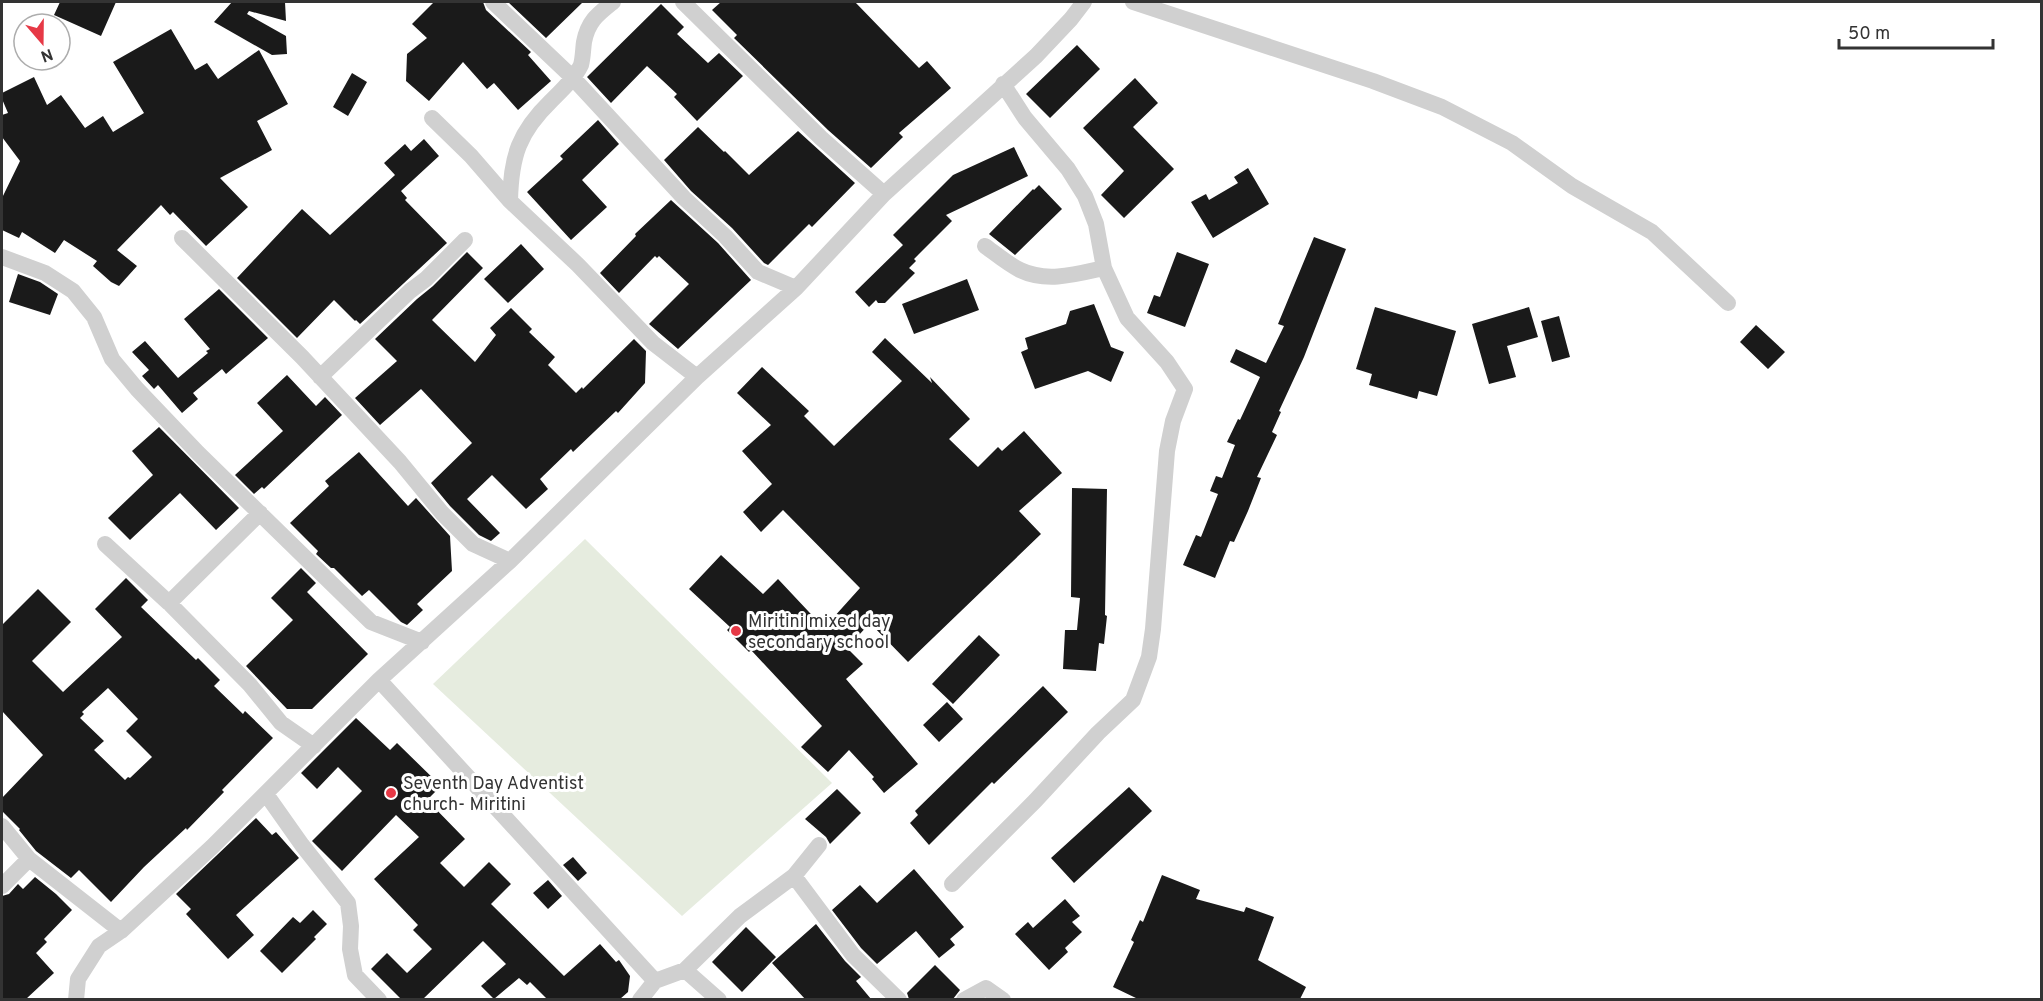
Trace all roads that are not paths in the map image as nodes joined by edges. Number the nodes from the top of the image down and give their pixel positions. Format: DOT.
graph roads {
  1 [pos="493,2"];
  2 [pos="613,2"];
  3 [pos="683,2"];
  4 [pos="1084,2"];
  5 [pos="1133,2"];
  6 [pos="572,77"];
  7 [pos="1003,84"];
  8 [pos="432,118"];
  9 [pos="884,194"];
  10 [pos="510,201"];
  11 [pos="182,238"];
  12 [pos="465,240"];
  13 [pos="985,246"];
  14 [pos="2,257"];
  15 [pos="1104,268"];
  16 [pos="796,288"];
  17 [pos="1728,303"];
  18 [pos="320,377"];
  19 [pos="697,377"];
  20 [pos="260,513"];
  21 [pos="105,544"];
  22 [pos="510,561"];
  23 [pos="169,603"];
  24 [pos="422,642"];
  25 [pos="379,680"];
  26 [pos="314,746"];
  27 [pos="266,794"];
  28 [pos="2,826"];
  29 [pos="819,845"];
  30 [pos="29,859"];
  31 [pos="794,876"];
  32 [pos="952,884"];
  33 [pos="2,886"];
  34 [pos="121,931"];
  35 [pos="685,970"];
  36 [pos="655,981"];
  37 [pos="76,999"];
  38 [pos="379,999"];
  39 [pos="640,999"];
  40 [pos="719,999"];
  41 [pos="899,999"];
  42 [pos="964,999"];
  43 [pos="1003,999"];
  1 -- 6 [label="street"];
  2 -- 6 [label="street"];
  3 -- 9 [label="street"];
  4 -- 7 [label="street"];
  5 -- 17 [label="street"];
  6 -- 10 [label="street"];
  6 -- 16 [label="street"];
  7 -- 9 [label="street"];
  7 -- 15 [label="street"];
  8 -- 10 [label="street"];
  9 -- 16 [label="street"];
  10 -- 19 [label="street"];
  11 -- 18 [label="street"];
  12 -- 18 [label="street"];
  13 -- 15 [label="street"];
  14 -- 20 [label="street"];
  15 -- 32 [label="street"];
  16 -- 19 [label="street"];
  18 -- 22 [label="street"];
  19 -- 22 [label="street"];
  20 -- 23 [label="street"];
  20 -- 24 [label="street"];
  21 -- 23 [label="street"];
  22 -- 24 [label="street"];
  23 -- 26 [label="street"];
  24 -- 25 [label="street"];
  25 -- 26 [label="street"];
  25 -- 36 [label="street"];
  26 -- 27 [label="street"];
  27 -- 34 [label="street"];
  27 -- 38 [label="street"];
  28 -- 30 [label="street"];
  29 -- 31 [label="street"];
  30 -- 33 [label="street"];
  30 -- 34 [label="street"];
  31 -- 35 [label="street"];
  31 -- 41 [label="street"];
  34 -- 37 [label="street"];
  35 -- 36 [label="street"];
  35 -- 40 [label="street"];
  36 -- 39 [label="street"];
  42 -- 43 [label="street"];
}
